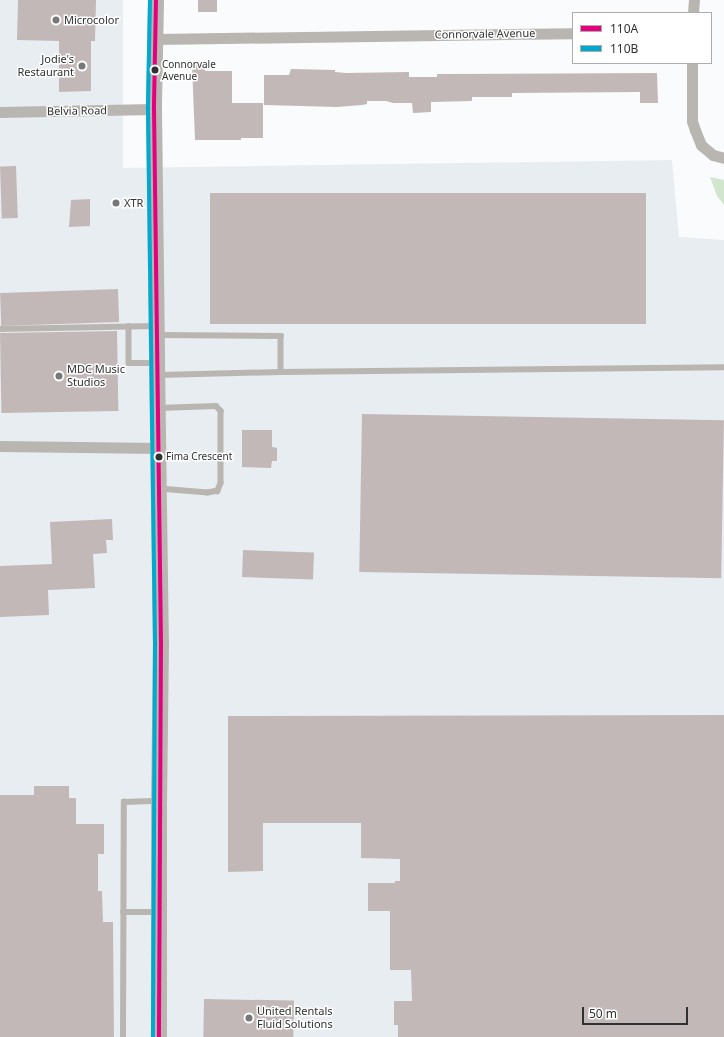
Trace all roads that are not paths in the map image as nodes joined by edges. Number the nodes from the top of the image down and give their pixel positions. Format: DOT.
graph roads {
  1 [pos="156,0"];
  2 [pos="694,0"];
  3 [pos="693,12"];
  4 [pos="572,33"];
  5 [pos="156,39"];
  6 [pos="692,64"];
  7 [pos="154,109"];
  8 [pos="0,112"];
  9 [pos="724,158"];
  10 [pos="129,326"];
  11 [pos="0,329"];
  12 [pos="157,330"];
  13 [pos="724,368"];
  14 [pos="157,369"];
  15 [pos="281,372"];
  16 [pos="157,408"];
  17 [pos="0,446"];
  18 [pos="158,448"];
  19 [pos="158,489"];
  20 [pos="159,801"];
  21 [pos="123,912"];
  22 [pos="159,912"];
  23 [pos="123,1037"];
  24 [pos="159,1037"];
  1 -- 5 [label="main road"];
  2 -- 3 [label="street"];
  4 -- 5 [label="street, Connorvale Avenue"];
  5 -- 7 [label="main road"];
  6 -- 9 [label="street"];
  7 -- 8 [label="street, Belvia Road"];
  7 -- 12 [label="main road"];
  10 -- 11 [label="lane"];
  10 -- 12 [label="lane"];
  10 -- 14 [label="lane"];
  12 -- 14 [label="main road"];
  12 -- 15 [label="lane"];
  13 -- 15 [label="lane"];
  14 -- 15 [label="lane"];
  14 -- 16 [label="main road"];
  16 -- 18 [label="main road"];
  16 -- 19 [label="lane"];
  17 -- 18 [label="street"];
  18 -- 19 [label="main road"];
  19 -- 20 [label="main road"];
  20 -- 21 [label="lane"];
  20 -- 22 [label="main road"];
  21 -- 22 [label="lane"];
  21 -- 23 [label="lane"];
  22 -- 24 [label="main road"];
}
